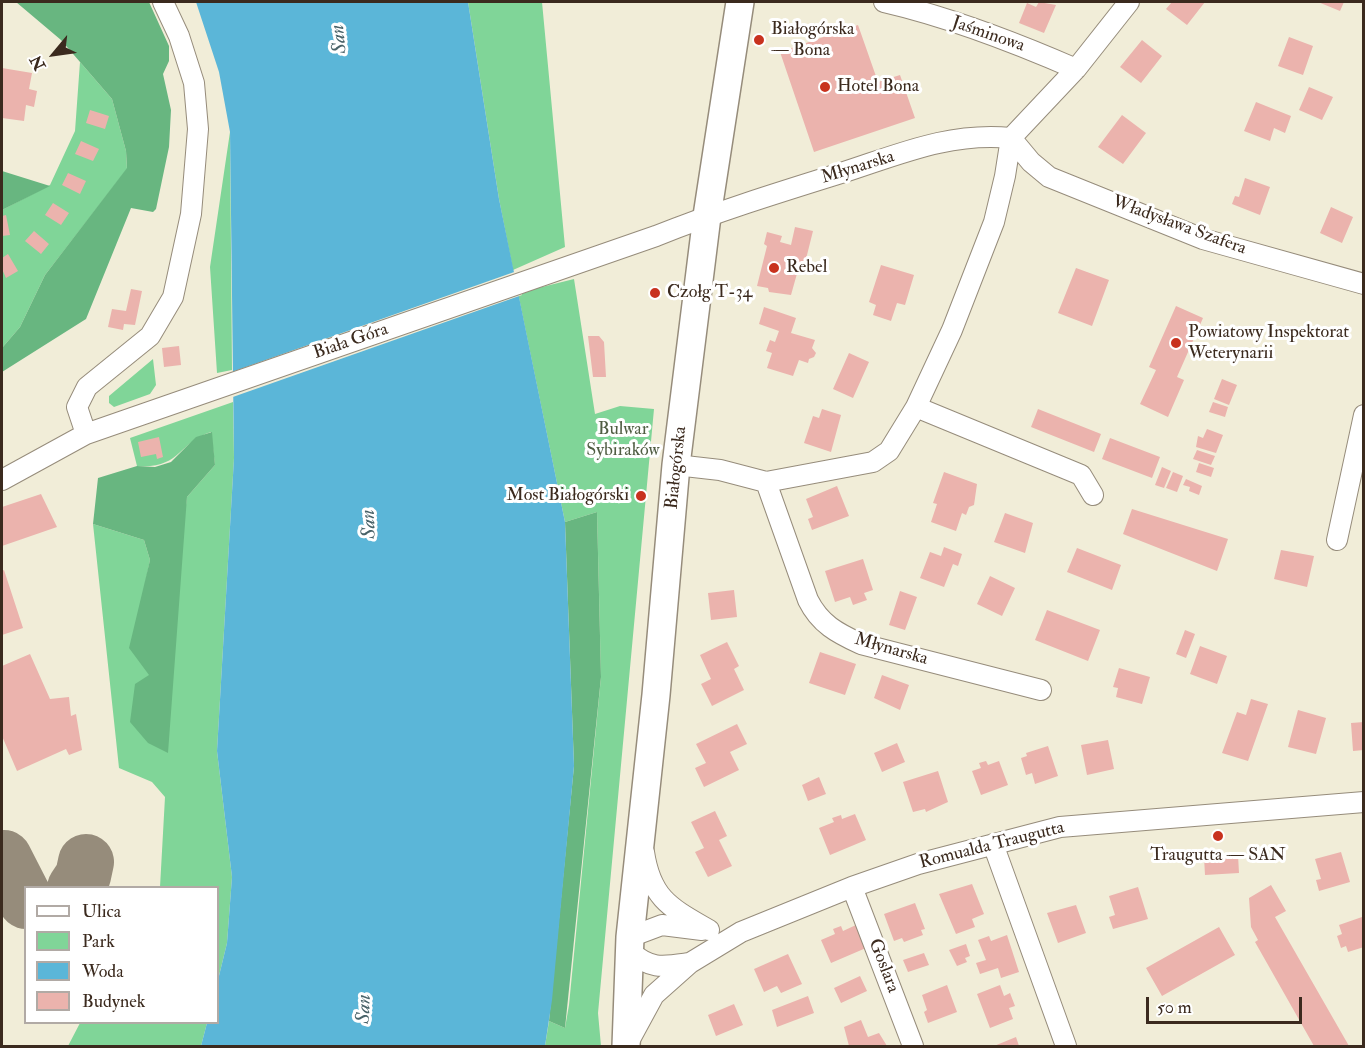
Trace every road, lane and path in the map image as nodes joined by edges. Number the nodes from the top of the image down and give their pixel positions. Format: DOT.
graph roads {
  1 [pos="163,2"];
  2 [pos="740,2"];
  3 [pos="1129,2"];
  4 [pos="895,3"];
  5 [pos="1076,69"];
  6 [pos="1011,138"];
  7 [pos="707,216"];
  8 [pos="1364,284"];
  9 [pos="916,407"];
  10 [pos="1364,415"];
  11 [pos="86,434"];
  12 [pos="676,465"];
  13 [pos="2,480"];
  14 [pos="766,483"];
  15 [pos="1093,495"];
  16 [pos="1337,540"];
  17 [pos="1041,690"];
  18 [pos="1364,802"];
  19 [pos="640,831"];
  20 [pos="993,844"];
  21 [pos="852,887"];
  22 [pos="709,930"];
  23 [pos="741,932"];
  24 [pos="630,944"];
  25 [pos="690,963"];
  26 [pos="626,1046"];
  27 [pos="913,1047"];
  28 [pos="1066,1047"];
  1 -- 11 [label="street"];
  2 -- 7 [label="street, Białogórska"];
  3 -- 5 [label="street"];
  4 -- 5 [label="street, Jaśminowa"];
  5 -- 6 [label="street"];
  6 -- 7 [label="street, Młynarska"];
  6 -- 8 [label="street, Władysława Szafera"];
  6 -- 9 [label="street"];
  7 -- 11 [label="street, Biała Góra"];
  7 -- 12 [label="street, Białogórska"];
  9 -- 14 [label="street"];
  9 -- 15 [label="street"];
  10 -- 16 [label="street"];
  11 -- 13 [label="street, Biała Góra"];
  12 -- 14 [label="street"];
  12 -- 19 [label="street, Białogórska"];
  14 -- 17 [label="street, Młynarska"];
  18 -- 20 [label="street, Romualda Traugutta"];
  19 -- 22 [label="street, Romualda Traugutta"];
  19 -- 24 [label="street, Białogórska"];
  20 -- 21 [label="street, Romualda Traugutta"];
  20 -- 28 [label="street"];
  21 -- 23 [label="street, Romualda Traugutta"];
  21 -- 27 [label="street, Goslara"];
  22 -- 23 [label="street, Romualda Traugutta"];
  22 -- 24 [label="street, Romualda Traugutta"];
  23 -- 25 [label="street, Romualda Traugutta"];
  24 -- 25 [label="street, Romualda Traugutta"];
  24 -- 26 [label="street, Romualda Traugutta"];
  25 -- 26 [label="street, Romualda Traugutta"];
}
